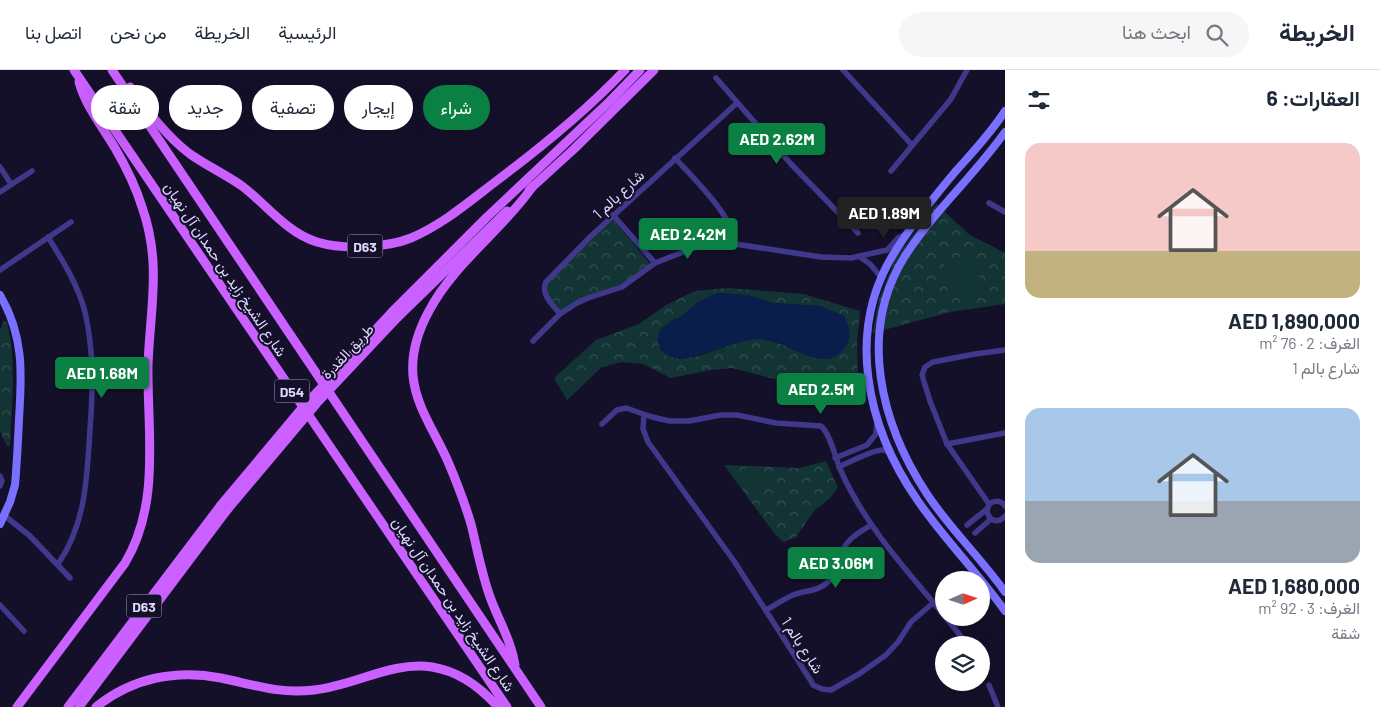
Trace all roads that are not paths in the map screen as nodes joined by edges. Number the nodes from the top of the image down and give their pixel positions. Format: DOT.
graph roads {
  1 [pos="112,70"];
  2 [pos="625,70"];
  3 [pos="640,70"];
  4 [pos="654,70"];
  5 [pos="843,70"];
  6 [pos="958,70"];
  7 [pos="968,70"];
  8 [pos="75,72"];
  9 [pos="964,76"];
  10 [pos="716,78"];
  11 [pos="737,102"];
  12 [pos="1005,111"];
  13 [pos="1005,132"];
  14 [pos="1001,142"];
  15 [pos="912,145"];
  16 [pos="675,158"];
  17 [pos="0,168"];
  18 [pos="32,171"];
  19 [pos="890,171"];
  20 [pos="12,184"];
  21 [pos="533,186"];
  22 [pos="940,191"];
  23 [pos="0,192"];
  24 [pos="989,203"];
  25 [pos="1005,212"];
  26 [pos="613,215"];
  27 [pos="931,220"];
  28 [pos="71,222"];
  29 [pos="858,233"];
  30 [pos="906,234"];
  31 [pos="48,237"];
  32 [pos="735,244"];
  33 [pos="860,257"];
  34 [pos="655,263"];
  35 [pos="0,270"];
  36 [pos="881,277"];
  37 [pos="0,295"];
  38 [pos="395,314"];
  39 [pos="560,314"];
  40 [pos="866,340"];
  41 [pos="533,341"];
  42 [pos="1005,350"];
  43 [pos="882,389"];
  44 [pos="644,415"];
  45 [pos="877,419"];
  46 [pos="602,424"];
  47 [pos="1005,433"];
  48 [pos="869,443"];
  49 [pos="947,444"];
  50 [pos="857,448"];
  51 [pos="873,452"];
  52 [pos="891,454"];
  53 [pos="861,457"];
  54 [pos="835,458"];
  55 [pos="839,467"];
  56 [pos="0,476"];
  57 [pos="0,486"];
  58 [pos="988,506"];
  59 [pos="1005,506"];
  60 [pos="224,508"];
  61 [pos="5,516"];
  62 [pos="1004,518"];
  63 [pos="991,519"];
  64 [pos="0,524"];
  65 [pos="871,525"];
  66 [pos="967,525"];
  67 [pos="975,533"];
  68 [pos="58,564"];
  69 [pos="70,578"];
  70 [pos="1005,592"];
  71 [pos="934,603"];
  72 [pos="1,608"];
  73 [pos="766,610"];
  74 [pos="1005,611"];
  75 [pos="953,626"];
  76 [pos="24,631"];
  77 [pos="961,636"];
  78 [pos="515,668"];
  79 [pos="990,687"];
  80 [pos="17,707"];
  81 [pos="68,707"];
  82 [pos="79,707"];
  83 [pos="96,707"];
  84 [pos="498,707"];
  85 [pos="507,707"];
  86 [pos="541,707"];
  87 [pos="998,707"];
  1 -- 2 [label="main road, D63"];
  1 -- 78 [label="main road, شارع الشيخ زايد بن حمدان آل نهيان / D54"];
  3 -- 38 [label="main road, طريق القدرة / D63"];
  4 -- 21 [label="main road, طريق القدرة / D63"];
  5 -- 15 [label="street"];
  6 -- 9 [label="street"];
  7 -- 9 [label="street"];
  8 -- 80 [label="main road"];
  8 -- 85 [label="main road, شارع الشيخ زايد بن حمدان آل نهيان / D54"];
  9 -- 15 [label="street"];
  10 -- 11 [label="street"];
  11 -- 16 [label="street, شارع بالم 1"];
  11 -- 29 [label="street"];
  12 -- 22 [label="street"];
  13 -- 14 [label="street"];
  14 -- 27 [label="street"];
  15 -- 19 [label="street"];
  16 -- 26 [label="street, شارع بالم 1"];
  16 -- 32 [label="street"];
  17 -- 20 [label="street"];
  18 -- 20 [label="street"];
  20 -- 23 [label="street"];
  21 -- 38 [label="main road, طريق القدرة / D63"];
  21 -- 78 [label="main road"];
  22 -- 27 [label="street"];
  22 -- 30 [label="street"];
  24 -- 25 [label="street"];
  26 -- 34 [label="street"];
  26 -- 39 [label="street, شارع بالم 1"];
  27 -- 43 [label="street"];
  28 -- 31 [label="street"];
  30 -- 33 [label="street"];
  30 -- 36 [label="street"];
  31 -- 35 [label="street"];
  31 -- 68 [label="street"];
  32 -- 33 [label="street"];
  32 -- 34 [label="street"];
  33 -- 36 [label="street"];
  34 -- 39 [label="street"];
  36 -- 40 [label="street"];
  37 -- 61 [label="street"];
  38 -- 60 [label="main road, طريق القدرة / D63, bridge"];
  39 -- 41 [label="street"];
  40 -- 43 [label="street"];
  40 -- 45 [label="street"];
  42 -- 49 [label="street"];
  43 -- 70 [label="street"];
  44 -- 46 [label="street"];
  44 -- 54 [label="street"];
  44 -- 73 [label="street, شارع بالم 1"];
  45 -- 48 [label="street"];
  45 -- 52 [label="street"];
  47 -- 49 [label="street"];
  48 -- 50 [label="street"];
  48 -- 51 [label="street"];
  49 -- 58 [label="street"];
  50 -- 53 [label="street"];
  50 -- 54 [label="street"];
  51 -- 52 [label="street"];
  51 -- 53 [label="street"];
  52 -- 74 [label="street"];
  53 -- 55 [label="street"];
  54 -- 55 [label="street"];
  55 -- 65 [label="street"];
  56 -- 57 [label="street"];
  58 -- 59 [label="street"];
  58 -- 63 [label="street"];
  58 -- 66 [label="street"];
  60 -- 81 [label="main road, طريق القدرة / D63"];
  60 -- 82 [label="main road, طريق القدرة / D63"];
  61 -- 64 [label="street"];
  61 -- 68 [label="street"];
  62 -- 63 [label="street"];
  63 -- 67 [label="street"];
  65 -- 71 [label="street"];
  65 -- 73 [label="street"];
  68 -- 69 [label="street"];
  71 -- 73 [label="street, شارع بالم 1"];
  72 -- 76 [label="street"];
  75 -- 77 [label="street"];
  78 -- 86 [label="main road, شارع الشيخ زايد بن حمدان آل نهيان / D54"];
  79 -- 87 [label="street"];
  83 -- 84 [label="main road"];
}
